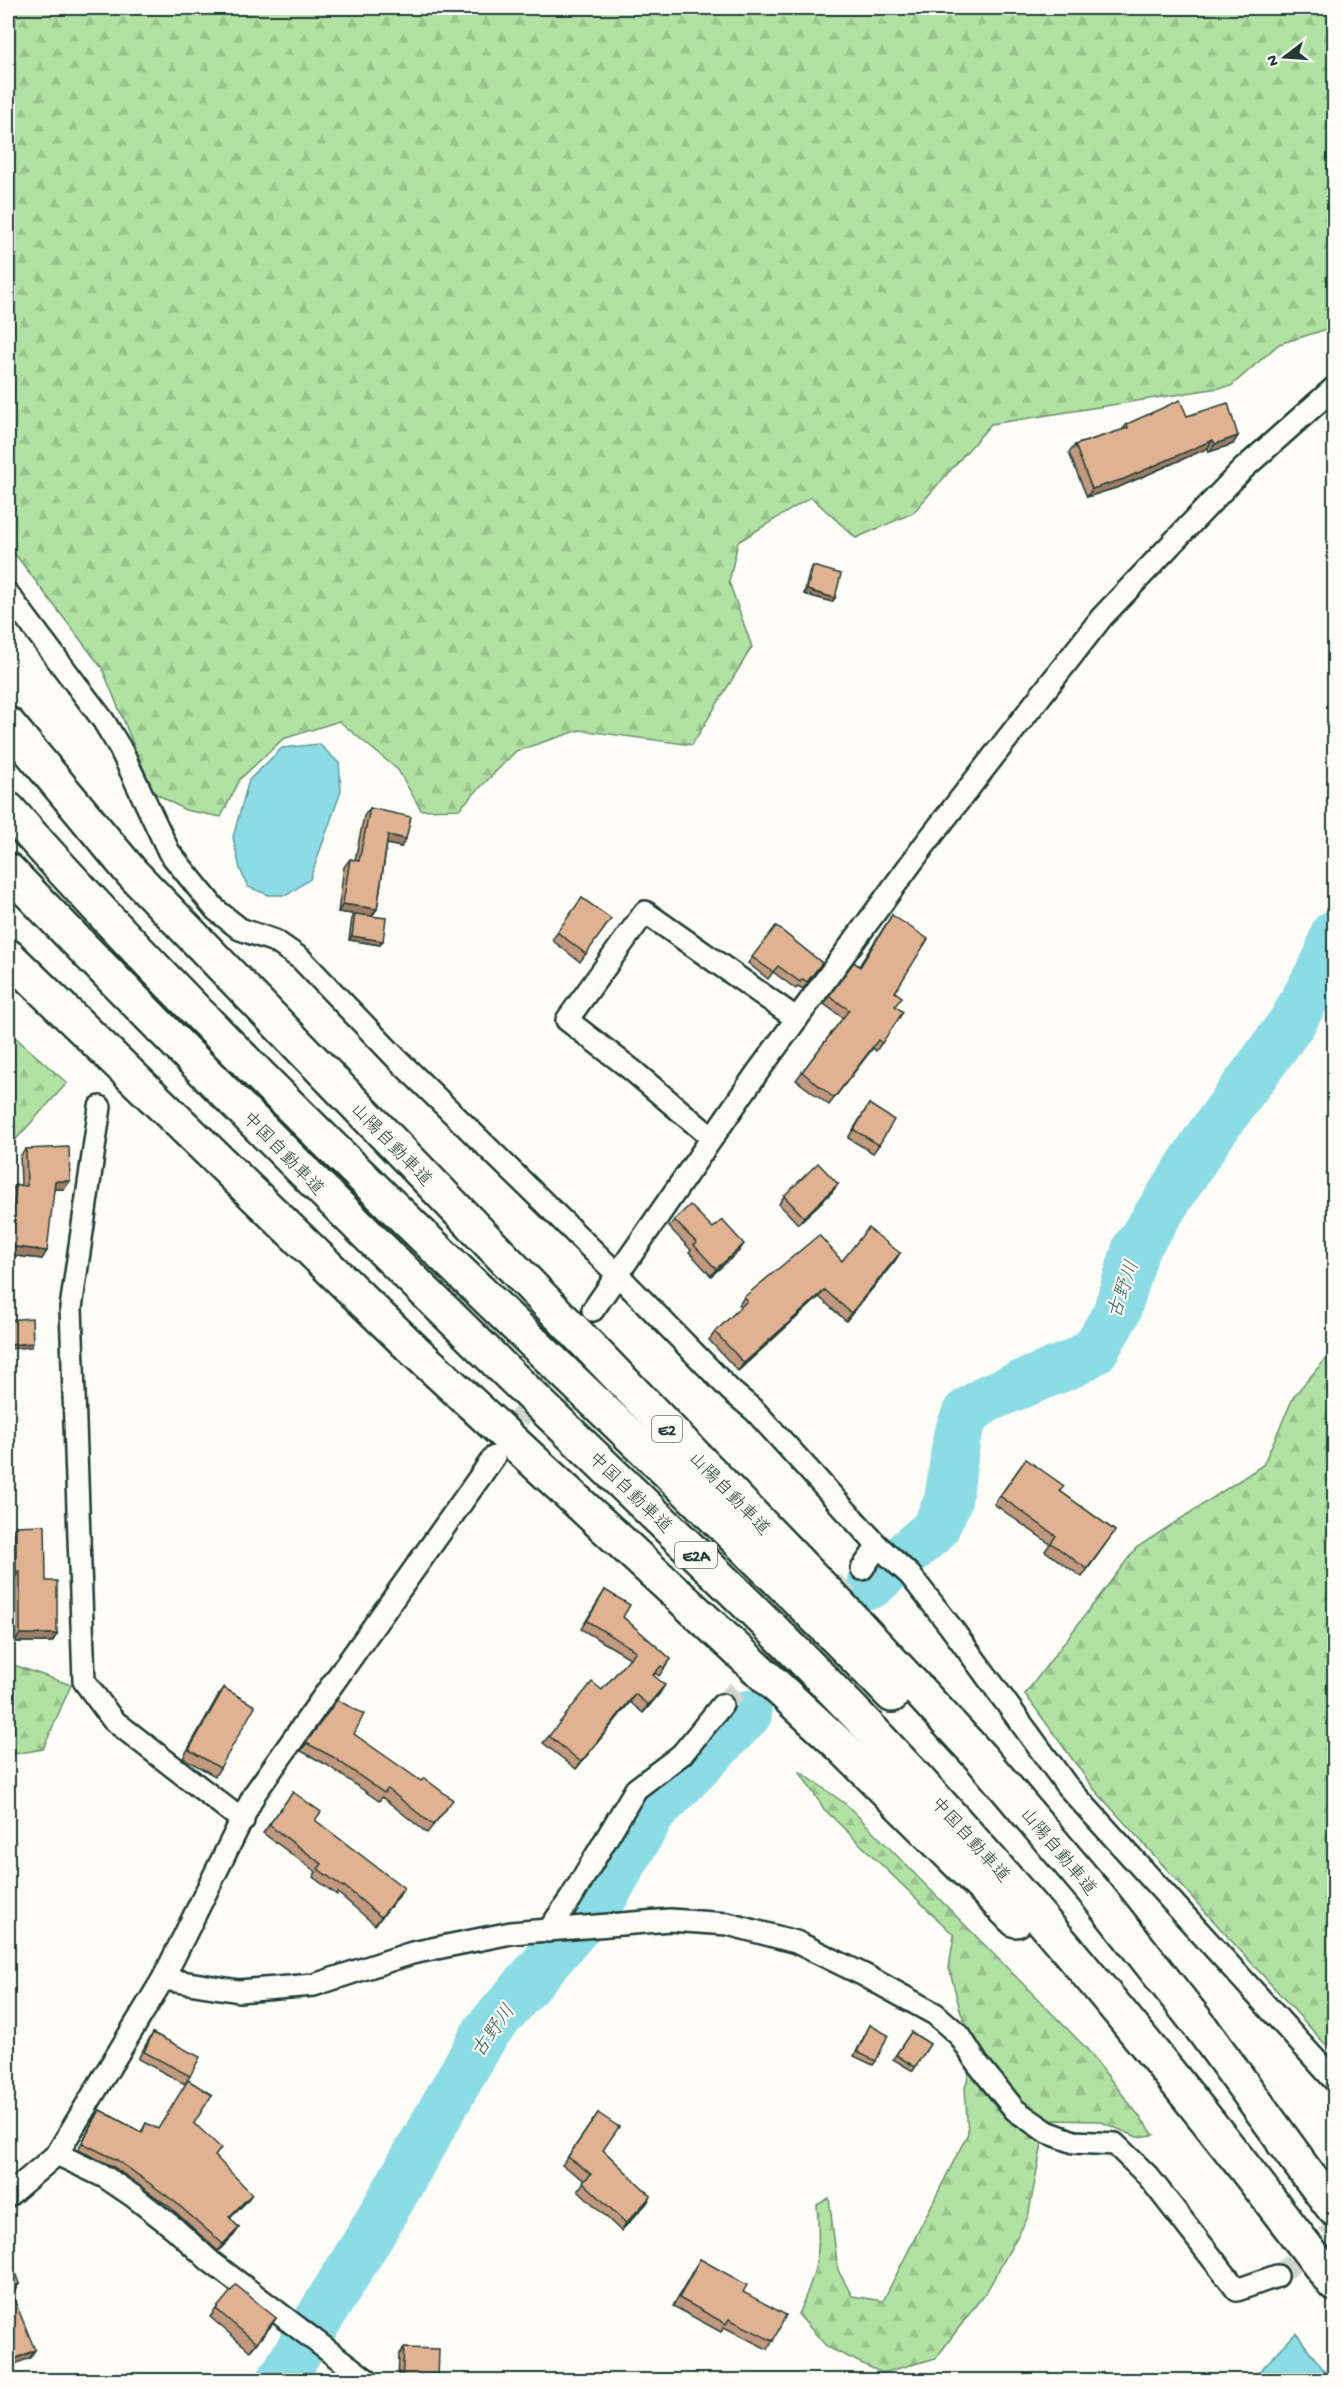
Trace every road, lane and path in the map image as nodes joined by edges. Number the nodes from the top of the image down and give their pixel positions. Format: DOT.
graph roads {
  1 [pos="1335,388"];
  2 [pos="8,594"];
  3 [pos="8,724"];
  4 [pos="8,809"];
  5 [pos="8,870"];
  6 [pos="8,956"];
  7 [pos="797,1018"];
  8 [pos="100,1107"];
  9 [pos="712,1138"];
  10 [pos="617,1274"];
  11 [pos="593,1310"];
  12 [pos="494,1457"];
  13 [pos="879,1546"];
  14 [pos="862,1569"];
  15 [pos="722,1705"];
  16 [pos="243,1821"];
  17 [pos="548,1931"];
  18 [pos="164,1979"];
  19 [pos="1335,2080"];
  20 [pos="57,2154"];
  21 [pos="1298,2159"];
  22 [pos="8,2196"];
  23 [pos="1335,2209"];
  24 [pos="1277,2276"];
  25 [pos="1335,2285"];
  26 [pos="367,2380"];
  1 -- 7 [label="street"];
  2 -- 10 [label="street"];
  3 -- 21 [label="highway, 山陽自動車道 / E2"];
  4 -- 21 [label="highway, E2A"];
  5 -- 25 [label="highway, 中国自動車道 / E2A"];
  6 -- 25 [label="highway"];
  7 -- 9 [label="street"];
  7 -- 9 [label="street"];
  8 -- 16 [label="street"];
  9 -- 10 [label="street"];
  10 -- 11 [label="street"];
  10 -- 13 [label="street"];
  12 -- 16 [label="street"];
  13 -- 14 [label="street"];
  13 -- 19 [label="street"];
  15 -- 17 [label="street"];
  16 -- 18 [label="street"];
  17 -- 18 [label="street"];
  17 -- 24 [label="street"];
  18 -- 20 [label="street"];
  20 -- 22 [label="street"];
  20 -- 26 [label="street"];
  21 -- 23 [label="highway, E2A"];
}
